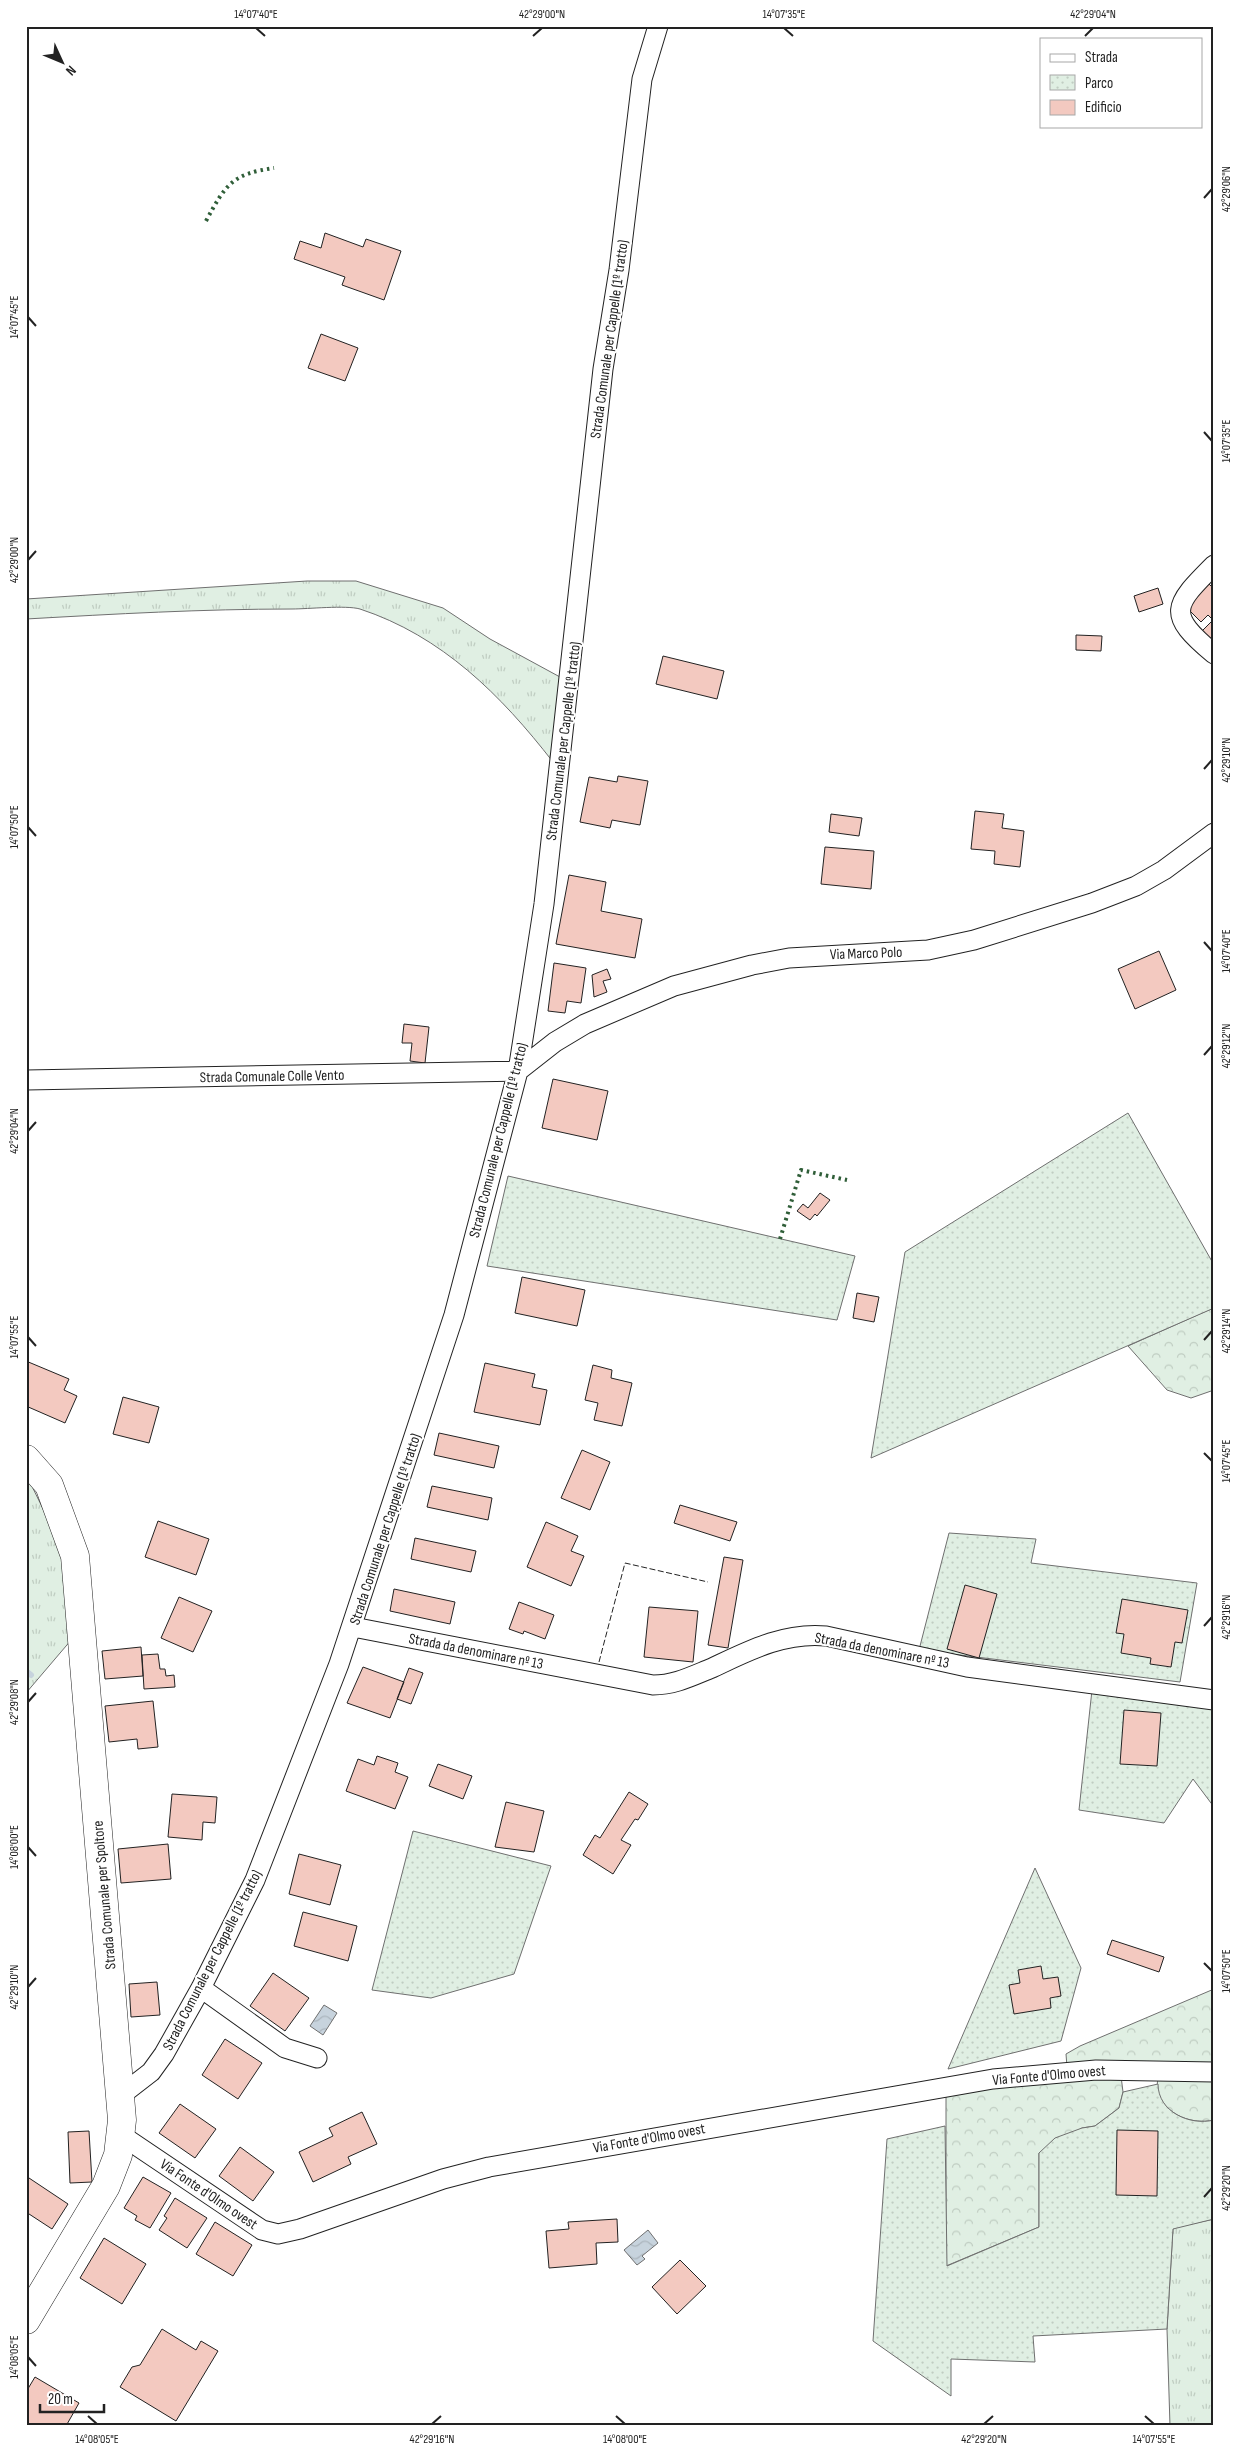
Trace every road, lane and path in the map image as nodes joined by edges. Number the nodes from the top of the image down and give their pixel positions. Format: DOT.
graph roads {
  1 [pos="658,26"];
  2 [pos="1214,564"];
  3 [pos="1214,654"];
  4 [pos="1214,833"];
  5 [pos="518,1071"];
  6 [pos="26,1080"];
  7 [pos="26,1459"];
  8 [pos="353,1627"];
  9 [pos="1214,1700"];
  10 [pos="201,1988"];
  11 [pos="317,2058"];
  12 [pos="1214,2072"];
  13 [pos="120,2096"];
  14 [pos="121,2135"];
  15 [pos="26,2320"];
  1 -- 5 [label="street, Strada Comunale per Cappelle (1º tratto)"];
  2 -- 3 [label="street"];
  4 -- 5 [label="street, Via Marco Polo"];
  5 -- 6 [label="street, Strada Comunale Colle Vento"];
  5 -- 8 [label="street, Strada Comunale per Cappelle (1º tratto)"];
  7 -- 13 [label="street, Strada Comunale per Spoltore"];
  8 -- 9 [label="street, Strada da denominare nº 13"];
  8 -- 10 [label="street, Strada Comunale per Cappelle (1º tratto)"];
  10 -- 11 [label="street"];
  10 -- 13 [label="street, Strada Comunale per Cappelle (1º tratto)"];
  12 -- 14 [label="street, Via Fonte d'Olmo ovest"];
  13 -- 14 [label="street, Strada Comunale per Spoltore"];
  14 -- 15 [label="street, Strada Comunale per Spoltore"];
}
